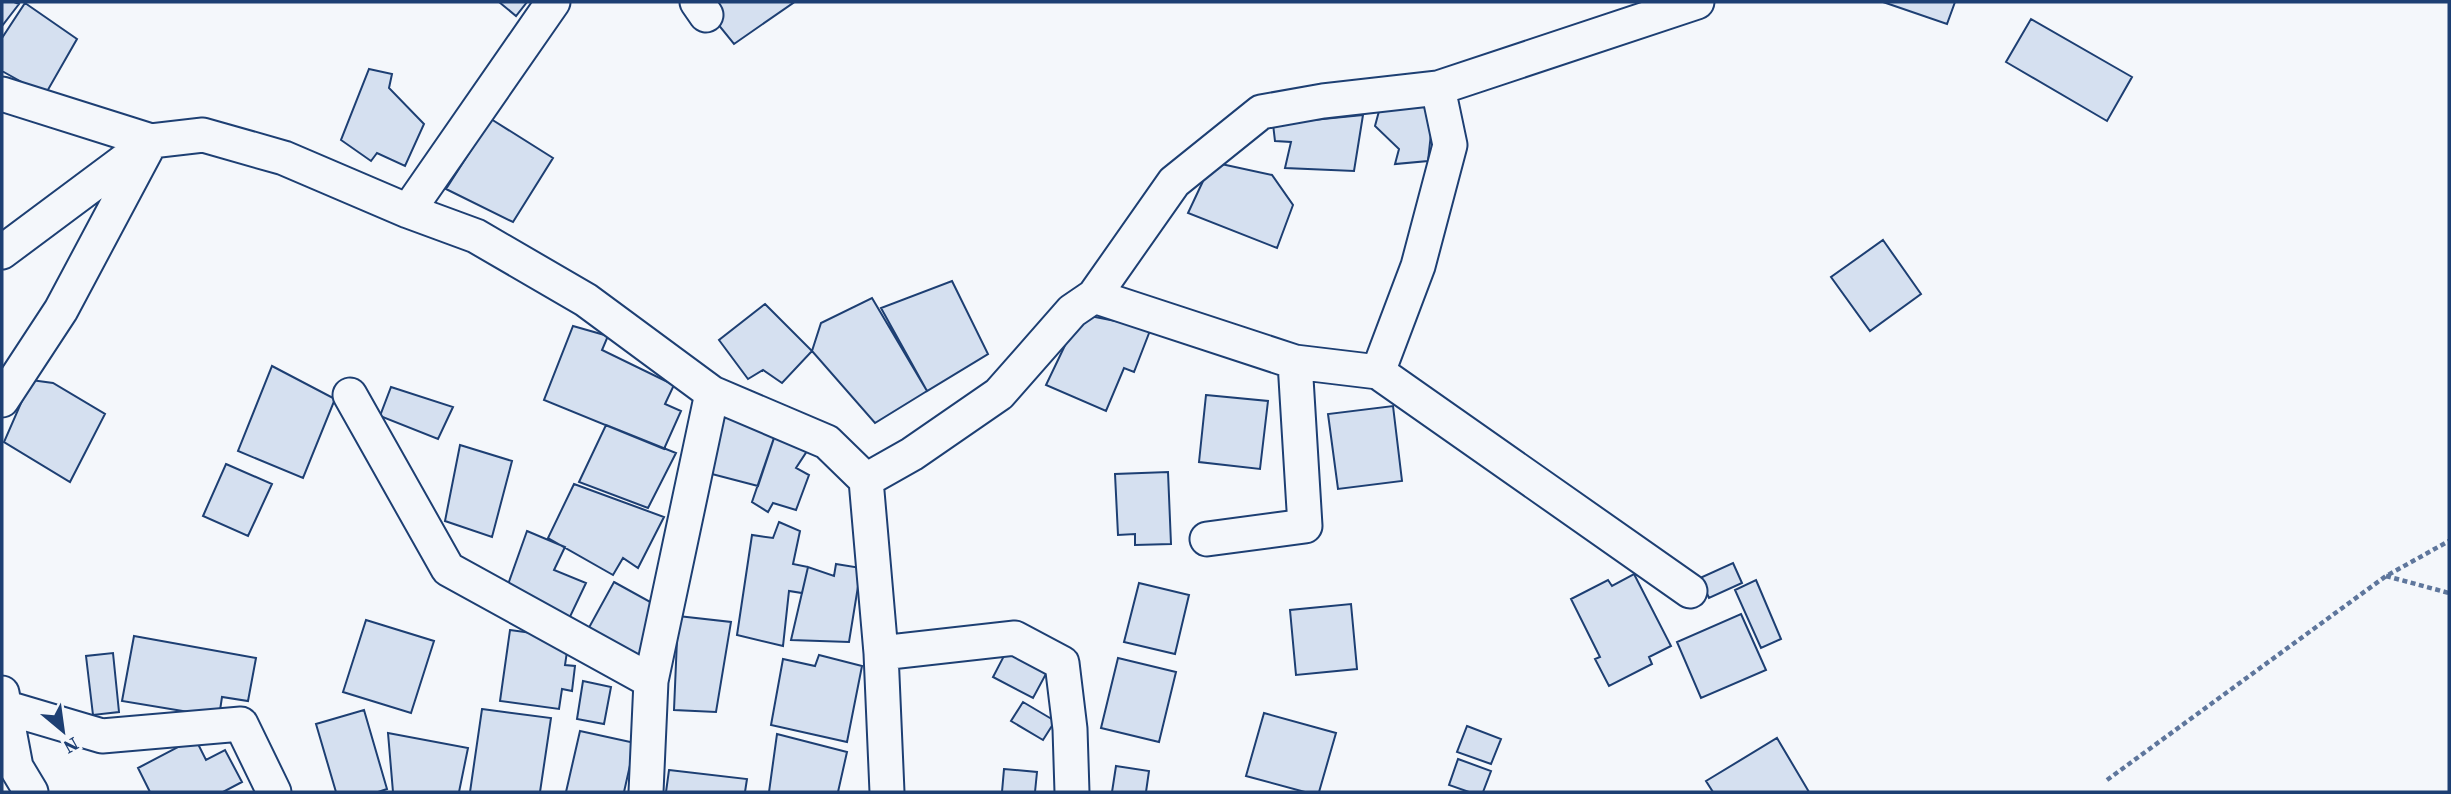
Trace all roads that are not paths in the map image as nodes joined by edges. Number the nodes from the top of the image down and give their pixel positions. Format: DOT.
graph roads {
  1 [pos="553,2"];
  2 [pos="1698,2"];
  3 [pos="1438,88"];
  4 [pos="2,94"];
  5 [pos="150,141"];
  6 [pos="408,211"];
  7 [pos="2,252"];
  8 [pos="1094,296"];
  9 [pos="1295,362"];
  10 [pos="1378,372"];
  11 [pos="712,393"];
  12 [pos="351,396"];
  13 [pos="2,400"];
  14 [pos="866,480"];
  15 [pos="1207,539"];
  16 [pos="1690,591"];
  17 [pos="881,653"];
  18 [pos="651,681"];
  19 [pos="3,700"];
  20 [pos="31,792"];
  21 [pos="274,792"];
  22 [pos="646,792"];
  23 [pos="887,792"];
  24 [pos="1072,792"];
  1 -- 6 [label="street"];
  2 -- 3 [label="street"];
  3 -- 8 [label="street"];
  3 -- 10 [label="street"];
  4 -- 5 [label="street"];
  5 -- 6 [label="street"];
  5 -- 7 [label="street"];
  5 -- 13 [label="street"];
  6 -- 11 [label="street"];
  8 -- 9 [label="street"];
  8 -- 14 [label="street"];
  9 -- 10 [label="street"];
  9 -- 15 [label="street"];
  10 -- 16 [label="street"];
  11 -- 14 [label="street"];
  11 -- 18 [label="street"];
  12 -- 18 [label="street"];
  14 -- 17 [label="street"];
  17 -- 23 [label="street"];
  17 -- 24 [label="street"];
  18 -- 22 [label="street"];
  19 -- 20 [label="street"];
  19 -- 21 [label="street"];
}
